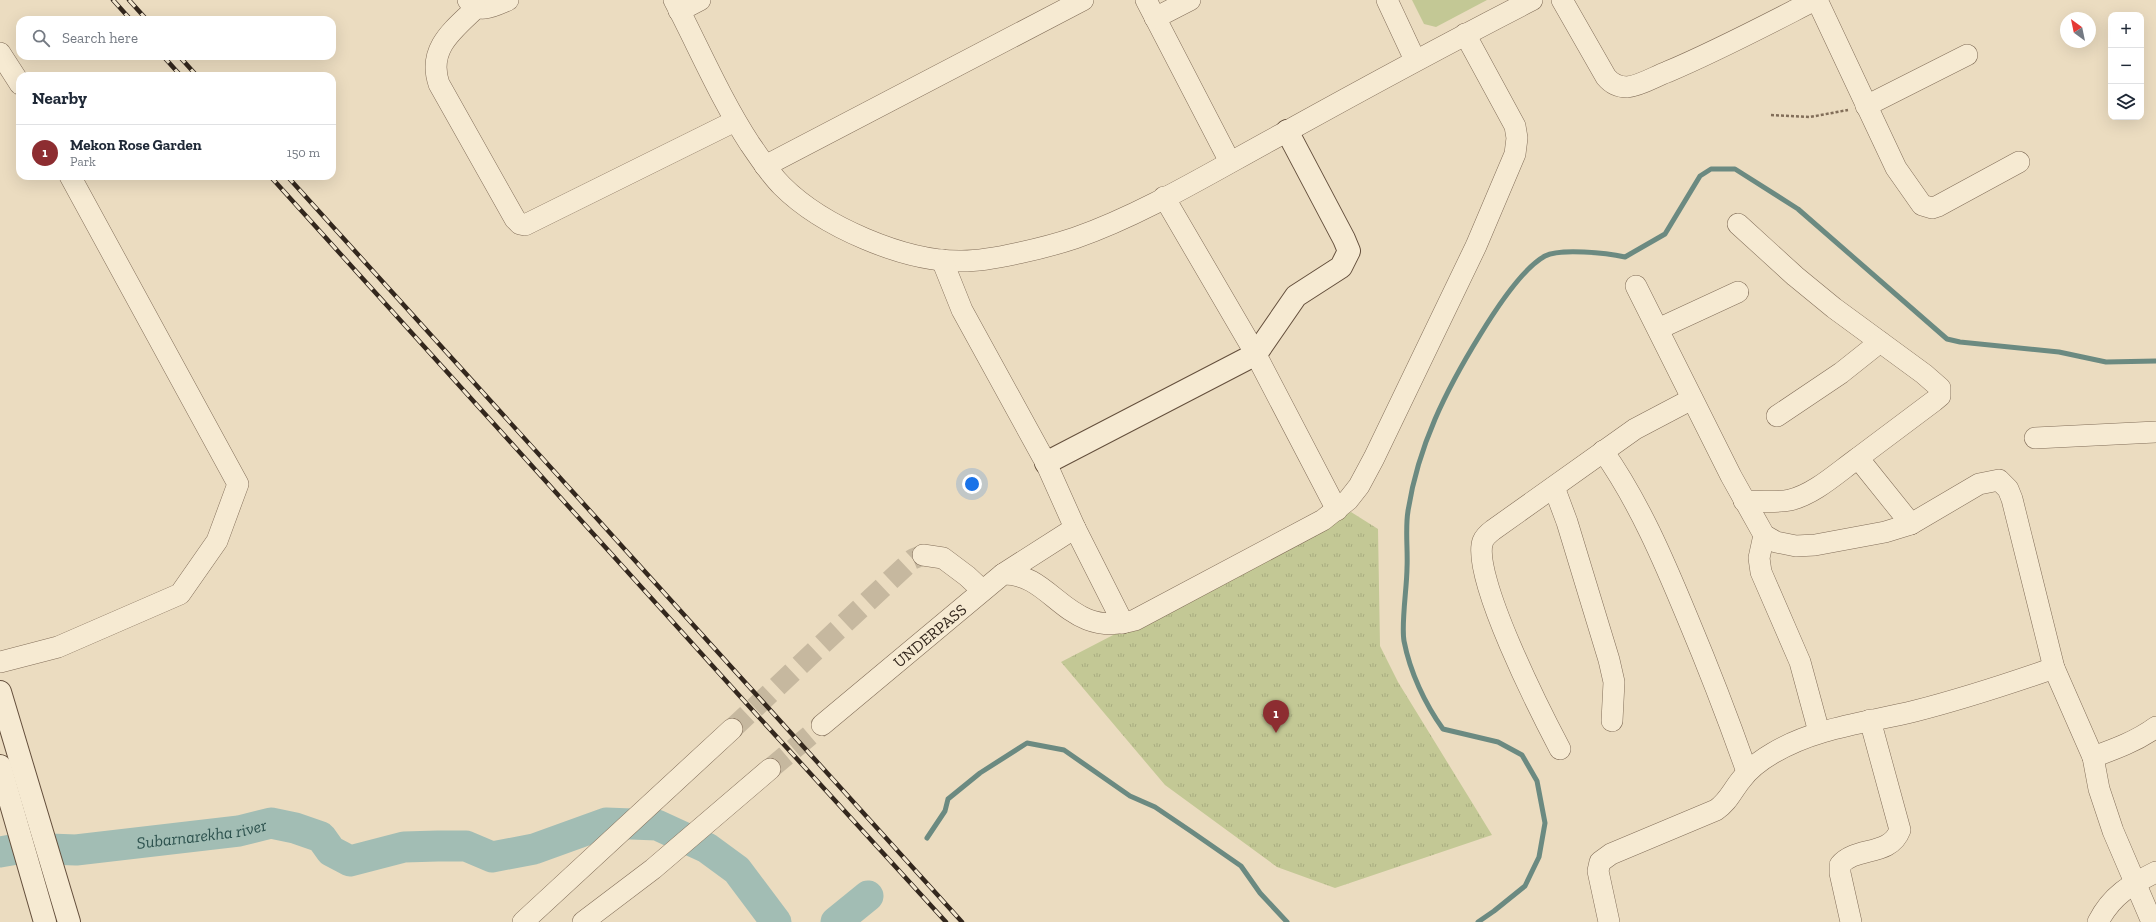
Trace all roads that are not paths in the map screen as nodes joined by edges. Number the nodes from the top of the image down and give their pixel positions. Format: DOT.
graph roads {
  1 [pos="508,0"];
  2 [pos="700,0"];
  3 [pos="1083,0"];
  4 [pos="1190,0"];
  5 [pos="1387,0"];
  6 [pos="1532,0"];
  7 [pos="1562,0"];
  8 [pos="1816,0"];
  9 [pos="472,4"];
  10 [pos="677,5"];
  11 [pos="1151,9"];
  12 [pos="1464,34"];
  13 [pos="0,53"];
  14 [pos="1967,55"];
  15 [pos="1415,60"];
  16 [pos="16,78"];
  17 [pos="1866,106"];
  18 [pos="735,121"];
  19 [pos="1287,131"];
  20 [pos="1230,162"];
  21 [pos="2020,162"];
  22 [pos="765,166"];
  23 [pos="72,180"];
  24 [pos="1164,197"];
  25 [pos="1738,224"];
  26 [pos="942,260"];
  27 [pos="1636,286"];
  28 [pos="1738,292"];
  29 [pos="1658,329"];
  30 [pos="1880,342"];
  31 [pos="1256,354"];
  32 [pos="1692,399"];
  33 [pos="1777,416"];
  34 [pos="2156,432"];
  35 [pos="2035,438"];
  36 [pos="1603,451"];
  37 [pos="1858,458"];
  38 [pos="1046,463"];
  39 [pos="1554,487"];
  40 [pos="1744,501"];
  41 [pos="1337,510"];
  42 [pos="1911,524"];
  43 [pos="1075,528"];
  44 [pos="1764,535"];
  45 [pos="923,555"];
  46 [pos="1003,574"];
  47 [pos="982,590"];
  48 [pos="1123,623"];
  49 [pos="0,662"];
  50 [pos="2054,668"];
  51 [pos="0,692"];
  52 [pos="1870,720"];
  53 [pos="1612,721"];
  54 [pos="822,725"];
  55 [pos="2156,727"];
  56 [pos="732,729"];
  57 [pos="1819,732"];
  58 [pos="1560,749"];
  59 [pos="2093,757"];
  60 [pos="0,766"];
  61 [pos="770,769"];
  62 [pos="1747,772"];
  63 [pos="2156,872"];
  64 [pos="2135,883"];
  65 [pos="45,922"];
  66 [pos="69,922"];
  67 [pos="523,922"];
  68 [pos="583,922"];
  69 [pos="1610,922"];
  70 [pos="1851,922"];
  71 [pos="2098,922"];
  72 [pos="2152,922"];
  1 -- 9 [label="street"];
  2 -- 10 [label="street"];
  3 -- 22 [label="street"];
  4 -- 11 [label="street"];
  5 -- 15 [label="street"];
  6 -- 12 [label="street"];
  7 -- 8 [label="street"];
  8 -- 17 [label="street"];
  9 -- 18 [label="street"];
  10 -- 18 [label="street"];
  11 -- 20 [label="street"];
  12 -- 15 [label="street"];
  12 -- 41 [label="street"];
  13 -- 16 [label="street"];
  14 -- 17 [label="street"];
  15 -- 19 [label="street"];
  17 -- 21 [label="street"];
  18 -- 22 [label="street"];
  19 -- 20 [label="street"];
  19 -- 31 [label="street"];
  20 -- 24 [label="street"];
  22 -- 26 [label="street"];
  23 -- 49 [label="street"];
  24 -- 26 [label="street"];
  24 -- 31 [label="street"];
  25 -- 30 [label="street"];
  26 -- 38 [label="street"];
  27 -- 29 [label="street"];
  28 -- 29 [label="street"];
  29 -- 32 [label="street"];
  30 -- 33 [label="street"];
  30 -- 37 [label="street"];
  31 -- 38 [label="street"];
  31 -- 41 [label="street"];
  32 -- 36 [label="street"];
  32 -- 40 [label="street"];
  34 -- 35 [label="street"];
  36 -- 39 [label="street"];
  36 -- 62 [label="street"];
  37 -- 40 [label="street"];
  37 -- 42 [label="street"];
  38 -- 43 [label="street"];
  39 -- 53 [label="street"];
  39 -- 58 [label="street"];
  40 -- 44 [label="street"];
  41 -- 48 [label="street"];
  42 -- 44 [label="street"];
  42 -- 50 [label="street"];
  43 -- 46 [label="street"];
  43 -- 48 [label="street"];
  44 -- 57 [label="street"];
  45 -- 47 [label="street, UNDERPASS"];
  46 -- 47 [label="street"];
  46 -- 48 [label="street"];
  47 -- 54 [label="street, UNDERPASS"];
  50 -- 52 [label="street"];
  50 -- 59 [label="street"];
  51 -- 66 [label="street"];
  52 -- 57 [label="street"];
  52 -- 70 [label="street"];
  55 -- 59 [label="street"];
  56 -- 67 [label="street"];
  57 -- 62 [label="street"];
  59 -- 64 [label="street"];
  60 -- 65 [label="street"];
  61 -- 68 [label="street"];
  62 -- 69 [label="street"];
  63 -- 64 [label="street"];
  64 -- 71 [label="street"];
  64 -- 72 [label="street"];
}
